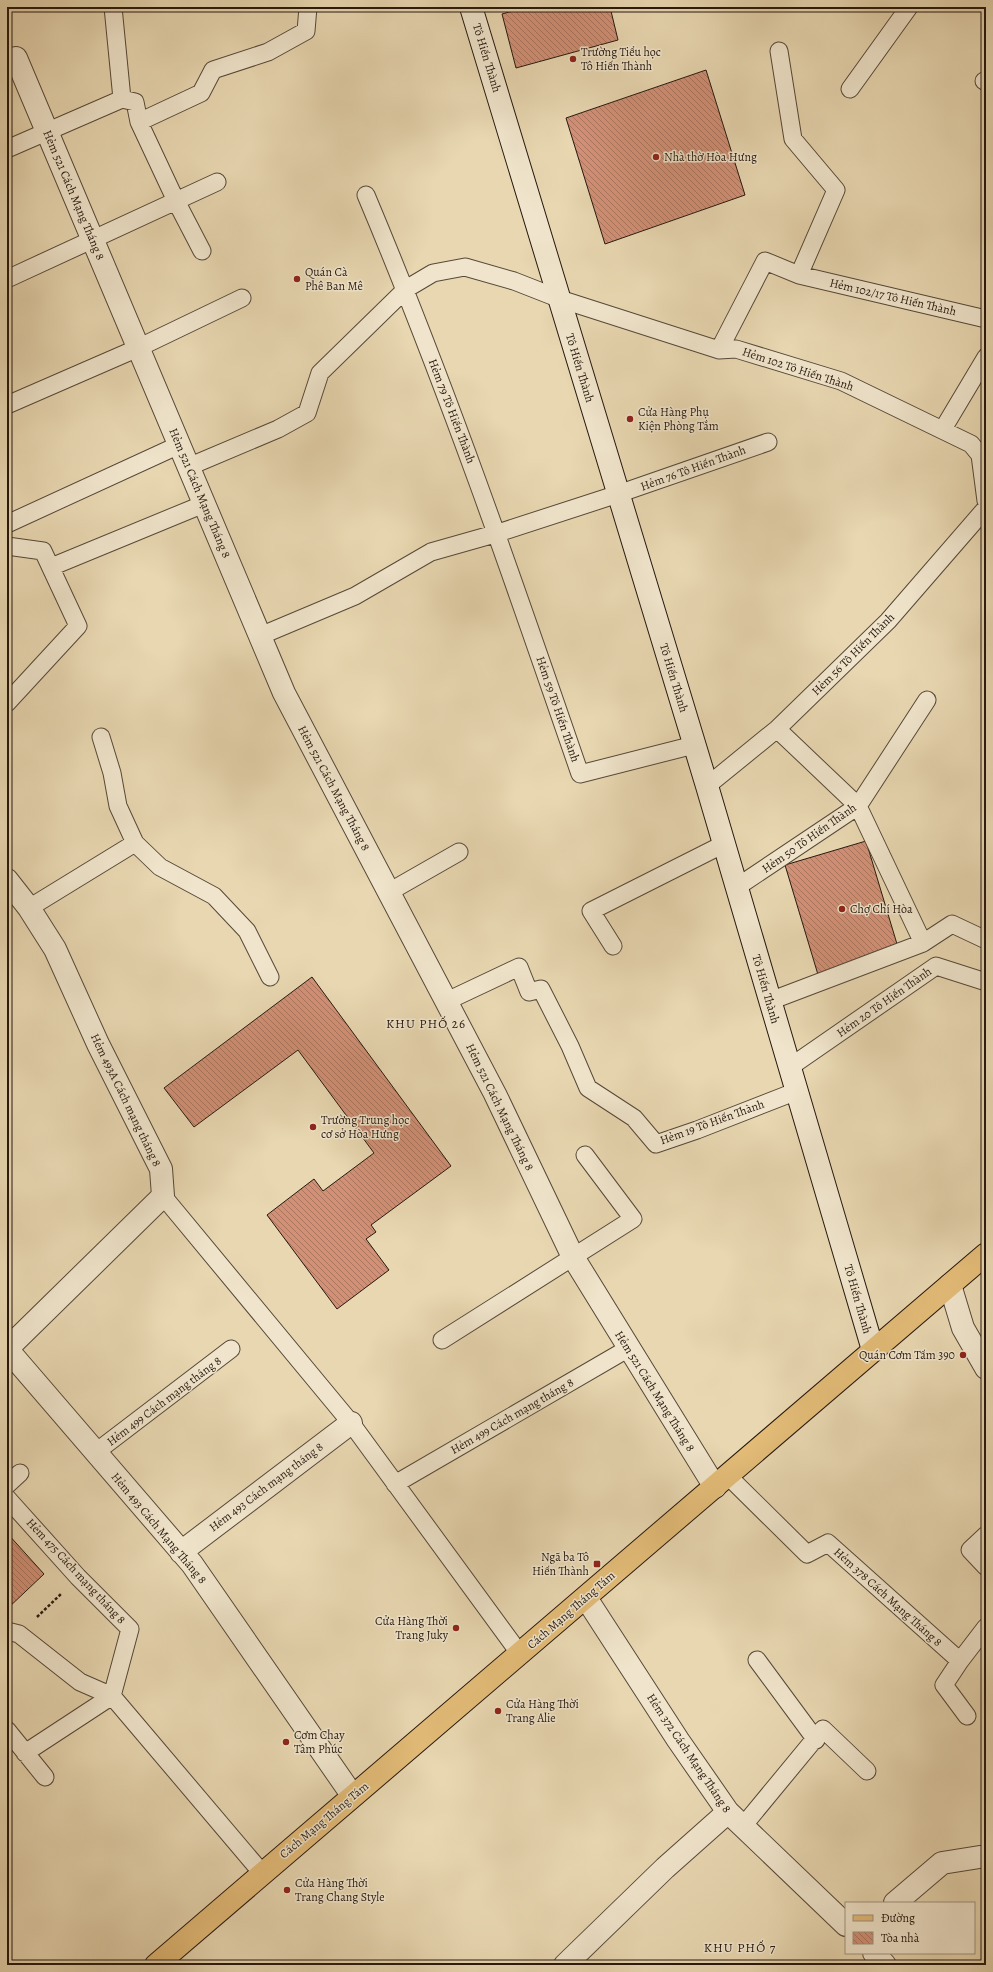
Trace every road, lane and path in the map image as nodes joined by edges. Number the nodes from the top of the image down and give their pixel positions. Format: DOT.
graph roads {
  1 [pos="113,7"];
  2 [pos="308,7"];
  3 [pos="471,7"];
  4 [pos="909,7"];
  5 [pos="779,51"];
  6 [pos="11,56"];
  7 [pos="850,89"];
  8 [pos="122,99"];
  9 [pos="139,122"];
  10 [pos="47,131"];
  11 [pos="7,149"];
  12 [pos="217,182"];
  13 [pos="366,195"];
  14 [pos="176,201"];
  15 [pos="93,241"];
  16 [pos="202,251"];
  17 [pos="800,275"];
  18 [pos="7,279"];
  19 [pos="406,289"];
  20 [pos="242,298"];
  21 [pos="560,299"];
  22 [pos="986,319"];
  23 [pos="138,348"];
  24 [pos="719,350"];
  25 [pos="986,357"];
  26 [pos="7,405"];
  27 [pos="943,429"];
  28 [pos="768,442"];
  29 [pos="179,445"];
  30 [pos="188,467"];
  31 [pos="618,494"];
  32 [pos="986,501"];
  33 [pos="204,504"];
  34 [pos="986,508"];
  35 [pos="7,524"];
  36 [pos="498,533"];
  37 [pos="7,546"];
  38 [pos="51,567"];
  39 [pos="260,636"];
  40 [pos="927,700"];
  41 [pos="7,703"];
  42 [pos="777,729"];
  43 [pos="101,737"];
  44 [pos="694,745"];
  45 [pos="707,786"];
  46 [pos="858,806"];
  47 [pos="135,843"];
  48 [pos="724,844"];
  49 [pos="459,852"];
  50 [pos="7,880"];
  51 [pos="737,887"];
  52 [pos="389,892"];
  53 [pos="29,908"];
  54 [pos="986,940"];
  55 [pos="923,943"];
  56 [pos="613,946"];
  57 [pos="270,976"];
  58 [pos="986,982"];
  59 [pos="447,1001"];
  60 [pos="770,1001"];
  61 [pos="790,1067"];
  62 [pos="796,1091"];
  63 [pos="585,1155"];
  64 [pos="163,1196"];
  65 [pos="986,1254"];
  66 [pos="573,1257"];
  67 [pos="950,1285"];
  68 [pos="442,1340"];
  69 [pos="629,1348"];
  70 [pos="7,1349"];
  71 [pos="231,1349"];
  72 [pos="873,1350"];
  73 [pos="986,1368"];
  74 [pos="350,1423"];
  75 [pos="96,1452"];
  76 [pos="20,1473"];
  77 [pos="721,1481"];
  78 [pos="396,1484"];
  79 [pos="7,1485"];
  80 [pos="7,1498"];
  81 [pos="986,1535"];
  82 [pos="181,1552"];
  83 [pos="986,1567"];
  84 [pos="78,1577"];
  85 [pos="586,1598"];
  86 [pos="986,1627"];
  87 [pos="13,1632"];
  88 [pos="520,1654"];
  89 [pos="757,1660"];
  90 [pos="960,1661"];
  91 [pos="112,1696"];
  92 [pos="967,1716"];
  93 [pos="7,1730"];
  94 [pos="816,1740"];
  95 [pos="25,1753"];
  96 [pos="867,1771"];
  97 [pos="45,1777"];
  98 [pos="352,1795"];
  99 [pos="736,1819"];
  100 [pos="986,1856"];
  101 [pos="262,1873"];
  102 [pos="896,1902"];
  103 [pos="845,1924"];
  104 [pos="156,1965"];
  105 [pos="565,1965"];
  1 -- 8 [label="lane"];
  2 -- 9 [label="lane"];
  3 -- 21 [label="street, Tô Hiến Thành"];
  4 -- 7 [label="lane"];
  5 -- 17 [label="lane"];
  6 -- 10 [label="street, Hẻm 521 Cách Mạng Tháng 8"];
  8 -- 9 [label="lane"];
  8 -- 10 [label="lane"];
  9 -- 14 [label="lane"];
  10 -- 11 [label="lane"];
  10 -- 15 [label="street, Hẻm 521 Cách Mạng Tháng 8"];
  12 -- 14 [label="lane"];
  13 -- 19 [label="lane, Hẻm 79 Tô Hiến Thành"];
  14 -- 15 [label="lane"];
  14 -- 16 [label="lane"];
  15 -- 18 [label="lane"];
  15 -- 23 [label="street, Hẻm 521 Cách Mạng Tháng 8"];
  17 -- 22 [label="lane, Hẻm 102/17 Tô Hiến Thành"];
  17 -- 24 [label="lane, Hẻm 102/17 Tô Hiến Thành"];
  19 -- 21 [label="lane, Hẻm 102 Tô Hiến Thành"];
  19 -- 30 [label="lane, Hẻm 102 Tô Hiến Thành"];
  19 -- 36 [label="lane, Hẻm 79 Tô Hiến Thành"];
  20 -- 23 [label="lane"];
  21 -- 24 [label="lane, Hẻm 102 Tô Hiến Thành"];
  21 -- 31 [label="street, Tô Hiến Thành"];
  23 -- 26 [label="lane"];
  23 -- 29 [label="street, Hẻm 521 Cách Mạng Tháng 8"];
  24 -- 27 [label="lane, Hẻm 102 Tô Hiến Thành"];
  25 -- 27 [label="lane"];
  27 -- 32 [label="lane, Hẻm 102 Tô Hiến Thành"];
  28 -- 31 [label="lane, Hẻm 76 Tô Hiến Thành"];
  29 -- 30 [label="street, Hẻm 521 Cách Mạng Tháng 8"];
  29 -- 35 [label="lane"];
  30 -- 33 [label="street, Hẻm 521 Cách Mạng Tháng 8"];
  31 -- 36 [label="lane"];
  31 -- 44 [label="street, Tô Hiến Thành"];
  33 -- 38 [label="lane"];
  33 -- 39 [label="street, Hẻm 521 Cách Mạng Tháng 8"];
  34 -- 42 [label="lane, Hẻm 56 Tô Hiến Thành"];
  36 -- 39 [label="lane"];
  36 -- 44 [label="lane, Hẻm 59 Tô Hiến Thành"];
  37 -- 38 [label="lane"];
  38 -- 41 [label="lane"];
  39 -- 52 [label="street, Hẻm 521 Cách Mạng Tháng 8"];
  40 -- 46 [label="lane, Hẻm 50 Tô Hiến Thành"];
  42 -- 45 [label="lane, Hẻm 56 Tô Hiến Thành"];
  42 -- 46 [label="lane"];
  43 -- 47 [label="lane"];
  44 -- 45 [label="street, Tô Hiến Thành"];
  45 -- 48 [label="street, Tô Hiến Thành"];
  46 -- 51 [label="lane, Hẻm 50 Tô Hiến Thành"];
  46 -- 55 [label="lane"];
  47 -- 53 [label="lane"];
  47 -- 57 [label="lane"];
  48 -- 51 [label="street, Tô Hiến Thành"];
  48 -- 56 [label="lane"];
  49 -- 52 [label="lane"];
  50 -- 53 [label="street, Hẻm 493A Cách mạng tháng 8"];
  51 -- 60 [label="street, Tô Hiến Thành"];
  52 -- 59 [label="street, Hẻm 521 Cách Mạng Tháng 8"];
  53 -- 64 [label="street, Hẻm 493A Cách mạng tháng 8"];
  54 -- 55 [label="lane"];
  55 -- 60 [label="lane"];
  58 -- 61 [label="lane, Hẻm 20 Tô Hiến Thành"];
  59 -- 62 [label="lane, Hẻm 19 Tô Hiến Thành"];
  59 -- 66 [label="street, Hẻm 521 Cách Mạng Tháng 8"];
  60 -- 61 [label="street, Tô Hiến Thành"];
  61 -- 62 [label="street, Tô Hiến Thành"];
  62 -- 72 [label="street, Tô Hiến Thành"];
  63 -- 66 [label="lane"];
  64 -- 70 [label="street"];
  64 -- 74 [label="lane"];
  65 -- 67 [label="main road, Cách Mạng Tháng Tám"];
  66 -- 68 [label="lane"];
  66 -- 69 [label="street, Hẻm 521 Cách Mạng Tháng 8"];
  67 -- 72 [label="main road, Cách Mạng Tháng Tám"];
  67 -- 73 [label="street"];
  69 -- 77 [label="street, Hẻm 521 Cách Mạng Tháng 8"];
  69 -- 78 [label="lane, Hẻm 499 Cách mạng tháng 8"];
  70 -- 75 [label="street, Hẻm 493 Cách Mạng Tháng 8"];
  71 -- 75 [label="lane, Hẻm 499 Cách mạng tháng 8"];
  72 -- 77 [label="main road, Cách Mạng Tháng Tám"];
  74 -- 78 [label="lane"];
  74 -- 82 [label="street, Hẻm 493 Cách mạng tháng 8"];
  75 -- 82 [label="street, Hẻm 493 Cách Mạng Tháng 8"];
  76 -- 79 [label="lane"];
  77 -- 85 [label="main road, Cách Mạng Tháng Tám"];
  77 -- 90 [label="lane, Hẻm 378 Cách Mạng Tháng 8"];
  78 -- 88 [label="lane"];
  80 -- 84 [label="lane, Hẻm 475 Cách mạng tháng 8"];
  81 -- 83 [label="lane"];
  82 -- 98 [label="street, Hẻm 493 Cách Mạng Tháng 8"];
  84 -- 87 [label="path"];
  84 -- 91 [label="lane, Hẻm 475 Cách mạng tháng 8"];
  85 -- 88 [label="main road, Cách Mạng Tháng Tám"];
  85 -- 99 [label="street, Hẻm 372 Cách Mạng Tháng 8"];
  86 -- 90 [label="lane"];
  87 -- 91 [label="lane"];
  88 -- 98 [label="main road, Cách Mạng Tháng Tám"];
  89 -- 94 [label="lane"];
  90 -- 92 [label="lane"];
  91 -- 95 [label="lane"];
  91 -- 101 [label="lane"];
  93 -- 95 [label="lane"];
  94 -- 96 [label="lane"];
  94 -- 99 [label="lane"];
  95 -- 97 [label="lane"];
  98 -- 101 [label="main road, Cách Mạng Tháng Tám"];
  99 -- 103 [label="street, Hẻm 372 Cách Mạng Tháng 8"];
  99 -- 105 [label="street"];
  100 -- 102 [label="street"];
  101 -- 104 [label="main road, Cách Mạng Tháng Tám"];
}
